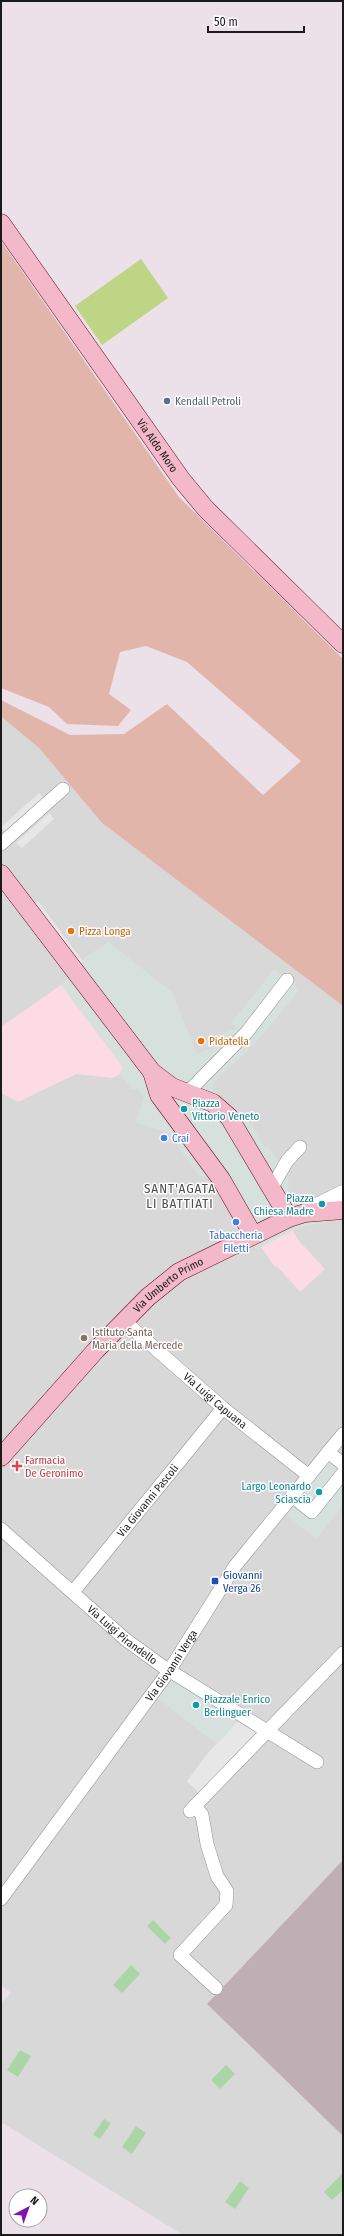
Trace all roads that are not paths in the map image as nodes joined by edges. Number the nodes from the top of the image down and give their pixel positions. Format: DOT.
graph roads {
  1 [pos="1,223"];
  2 [pos="343,644"];
  3 [pos="63,789"];
  4 [pos="1,844"];
  5 [pos="1,874"];
  6 [pos="287,980"];
  7 [pos="152,1072"];
  8 [pos="185,1091"];
  9 [pos="165,1104"];
  10 [pos="300,1147"];
  11 [pos="271,1189"];
  12 [pos="343,1193"];
  13 [pos="343,1210"];
  14 [pos="296,1216"];
  15 [pos="253,1235"];
  16 [pos="124,1321"];
  17 [pos="223,1408"];
  18 [pos="343,1434"];
  19 [pos="328,1452"];
  20 [pos="1,1457"];
  21 [pos="343,1464"];
  22 [pos="343,1473"];
  23 [pos="309,1476"];
  24 [pos="292,1496"];
  25 [pos="1,1529"];
  26 [pos="73,1592"];
  27 [pos="343,1653"];
  28 [pos="169,1671"];
  29 [pos="267,1731"];
  30 [pos="317,1762"];
  31 [pos="1,1899"];
  32 [pos="216,1988"];
  1 -- 2 [label="main road, Via Aldo Moro"];
  3 -- 4 [label="street"];
  5 -- 7 [label="main road"];
  6 -- 8 [label="street"];
  7 -- 8 [label="main road"];
  7 -- 9 [label="main road"];
  8 -- 9 [label="main road"];
  8 -- 11 [label="main road"];
  9 -- 15 [label="main road"];
  10 -- 11 [label="street"];
  11 -- 14 [label="main road"];
  12 -- 14 [label="street"];
  13 -- 14 [label="main road"];
  14 -- 15 [label="main road, Via Umberto Primo"];
  15 -- 16 [label="main road, Via Umberto Primo"];
  16 -- 17 [label="street, Via Luigi Capuana"];
  16 -- 20 [label="main road, Via Umberto Primo"];
  17 -- 23 [label="street, Via Luigi Capuana"];
  17 -- 26 [label="street, Via Giovanni Pascoli"];
  18 -- 19 [label="street, Via Giovanni Verga"];
  19 -- 21 [label="street"];
  19 -- 23 [label="street, Via Giovanni Verga"];
  22 -- 24 [label="street"];
  23 -- 24 [label="street, Via Giovanni Verga"];
  24 -- 28 [label="street, Via Giovanni Verga"];
  25 -- 26 [label="street, Via Luigi Pirandello"];
  26 -- 28 [label="street, Via Luigi Pirandello"];
  27 -- 29 [label="street"];
  28 -- 29 [label="street, Via Luigi Pirandello"];
  28 -- 31 [label="street, Via Giovanni Verga"];
  29 -- 30 [label="street, Via Luigi Pirandello"];
  29 -- 32 [label="street"];
}
